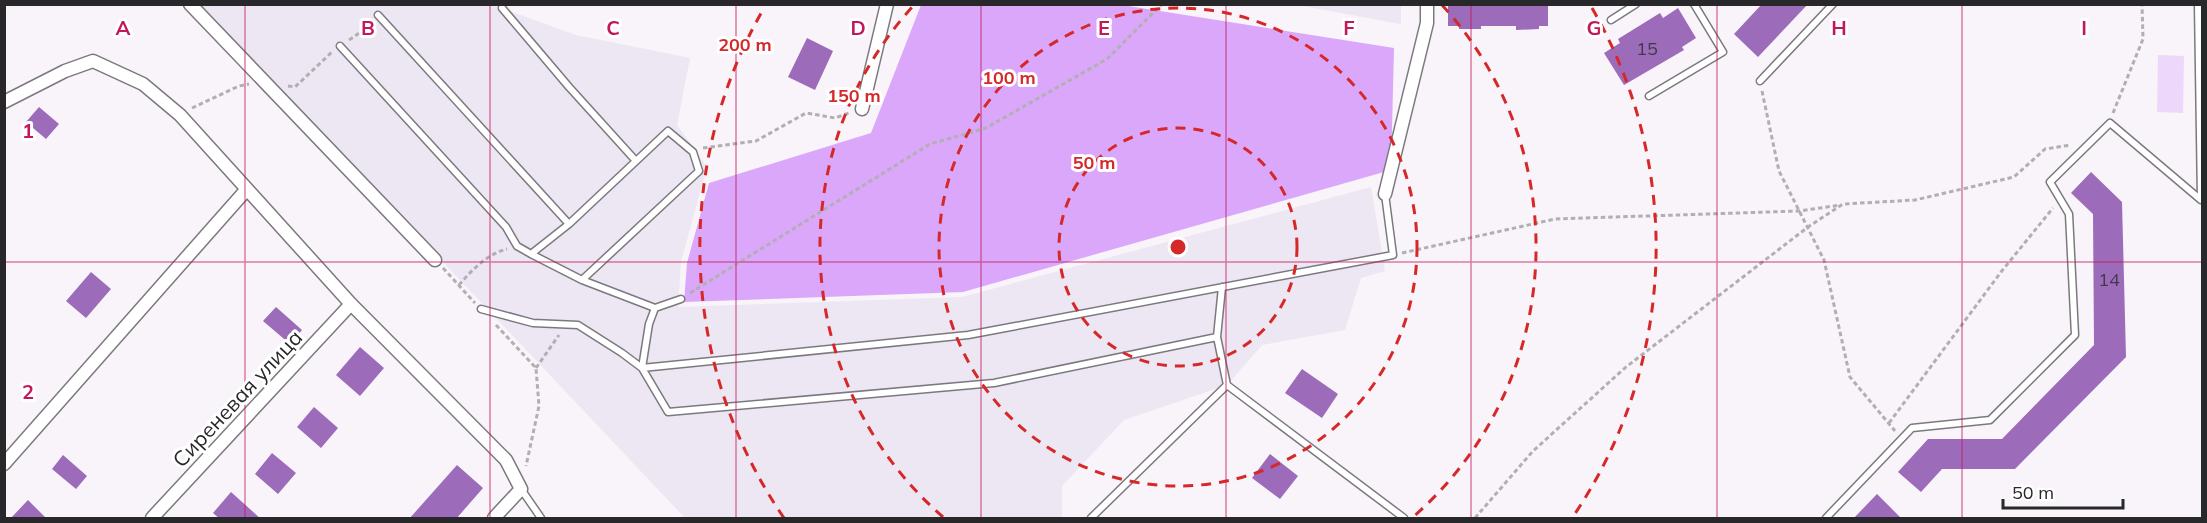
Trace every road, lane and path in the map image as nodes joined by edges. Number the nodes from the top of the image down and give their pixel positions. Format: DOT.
graph roads {
  1 [pos="190,4"];
  2 [pos="887,4"];
  3 [pos="1162,4"];
  4 [pos="1427,4"];
  5 [pos="1636,4"];
  6 [pos="1694,4"];
  7 [pos="1833,4"];
  8 [pos="2142,4"];
  9 [pos="2198,4"];
  10 [pos="502,8"];
  11 [pos="378,15"];
  12 [pos="1611,20"];
  13 [pos="340,46"];
  14 [pos="1760,81"];
  15 [pos="263,82"];
  16 [pos="1649,96"];
  17 [pos="4,102"];
  18 [pos="862,109"];
  19 [pos="180,115"];
  20 [pos="2109,123"];
  21 [pos="2090,143"];
  22 [pos="701,149"];
  23 [pos="636,160"];
  24 [pos="247,189"];
  25 [pos="1385,194"];
  26 [pos="2060,200"];
  27 [pos="2202,200"];
  28 [pos="1843,204"];
  29 [pos="1799,211"];
  30 [pos="569,224"];
  31 [pos="1808,227"];
  32 [pos="517,246"];
  33 [pos="531,254"];
  34 [pos="1392,255"];
  35 [pos="435,260"];
  36 [pos="582,280"];
  37 [pos="459,285"];
  38 [pos="1222,287"];
  39 [pos="681,299"];
  40 [pos="351,304"];
  41 [pos="655,308"];
  42 [pos="481,309"];
  43 [pos="578,325"];
  44 [pos="1217,337"];
  45 [pos="536,368"];
  46 [pos="642,368"];
  47 [pos="1227,385"];
  48 [pos="1889,423"];
  49 [pos="1902,439"];
  50 [pos="4,464"];
  51 [pos="521,489"];
  52 [pos="152,519"];
  53 [pos="494,519"];
  54 [pos="541,519"];
  55 [pos="1091,519"];
  56 [pos="1404,519"];
  57 [pos="1475,519"];
  58 [pos="1826,519"];
  1 -- 15 [label="street"];
  2 -- 18 [label="street"];
  3 -- 39 [label="path"];
  4 -- 25 [label="street"];
  5 -- 12 [label="lane"];
  6 -- 16 [label="lane"];
  7 -- 14 [label="lane"];
  8 -- 20 [label="path"];
  9 -- 27 [label="lane"];
  10 -- 23 [label="lane"];
  11 -- 13 [label="path"];
  11 -- 30 [label="lane"];
  13 -- 15 [label="path"];
  13 -- 32 [label="lane"];
  14 -- 29 [label="path"];
  15 -- 19 [label="path"];
  15 -- 35 [label="street"];
  17 -- 19 [label="street"];
  18 -- 22 [label="path"];
  19 -- 24 [label="street"];
  20 -- 21 [label="lane"];
  20 -- 27 [label="lane"];
  21 -- 26 [label="lane"];
  21 -- 28 [label="path"];
  23 -- 30 [label="lane"];
  23 -- 36 [label="lane"];
  24 -- 40 [label="street"];
  24 -- 50 [label="street"];
  25 -- 34 [label="lane"];
  26 -- 48 [label="path"];
  26 -- 49 [label="lane"];
  28 -- 29 [label="path"];
  28 -- 31 [label="path"];
  29 -- 31 [label="path"];
  29 -- 34 [label="path"];
  30 -- 33 [label="lane"];
  31 -- 48 [label="path"];
  31 -- 57 [label="path"];
  32 -- 33 [label="lane"];
  32 -- 37 [label="path"];
  33 -- 36 [label="lane"];
  34 -- 38 [label="lane"];
  35 -- 37 [label="path"];
  36 -- 41 [label="lane"];
  37 -- 42 [label="path"];
  38 -- 44 [label="lane"];
  38 -- 46 [label="lane"];
  39 -- 41 [label="lane"];
  40 -- 51 [label="street"];
  40 -- 52 [label="street, Сиреневая улица"];
  41 -- 46 [label="lane"];
  42 -- 43 [label="lane"];
  42 -- 45 [label="path"];
  43 -- 45 [label="path"];
  43 -- 46 [label="lane"];
  44 -- 46 [label="lane"];
  44 -- 47 [label="lane"];
  45 -- 51 [label="path"];
  47 -- 55 [label="lane"];
  47 -- 56 [label="lane"];
  48 -- 49 [label="path"];
  49 -- 58 [label="lane"];
  51 -- 53 [label="street"];
  51 -- 54 [label="lane"];
}
